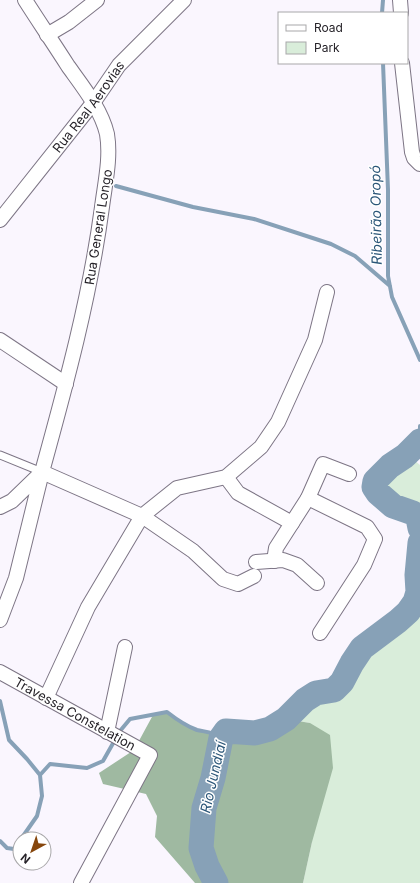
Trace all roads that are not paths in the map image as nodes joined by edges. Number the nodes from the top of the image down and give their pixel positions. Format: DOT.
graph roads {
  1 [pos="25,0"];
  2 [pos="97,0"];
  3 [pos="184,0"];
  4 [pos="400,0"];
  5 [pos="401,12"];
  6 [pos="47,35"];
  7 [pos="402,64"];
  8 [pos="93,103"];
  9 [pos="420,164"];
  10 [pos="0,220"];
  11 [pos="327,292"];
  12 [pos="0,340"];
  13 [pos="66,384"];
  14 [pos="0,454"];
  15 [pos="42,472"];
  16 [pos="349,474"];
  17 [pos="226,477"];
  18 [pos="308,498"];
  19 [pos="0,507"];
  20 [pos="142,516"];
  21 [pos="292,523"];
  22 [pos="274,561"];
  23 [pos="256,562"];
  24 [pos="254,576"];
  25 [pos="317,583"];
  26 [pos="0,620"];
  27 [pos="320,633"];
  28 [pos="125,647"];
  29 [pos="0,672"];
  30 [pos="46,698"];
  31 [pos="107,732"];
  32 [pos="81,883"];
  1 -- 6 [label="street, Rua General Longo"];
  2 -- 6 [label="street"];
  3 -- 8 [label="street, Rua Real Aerovias"];
  4 -- 5 [label="street"];
  6 -- 8 [label="street, Rua General Longo"];
  7 -- 9 [label="street"];
  8 -- 10 [label="street, Rua Real Aerovias"];
  8 -- 13 [label="street, Rua General Longo"];
  11 -- 17 [label="street"];
  12 -- 13 [label="street"];
  13 -- 15 [label="street, Rua General Longo"];
  14 -- 15 [label="lane"];
  15 -- 19 [label="street"];
  15 -- 20 [label="street"];
  15 -- 26 [label="street, Rua General Longo"];
  16 -- 18 [label="street"];
  17 -- 20 [label="street"];
  17 -- 21 [label="street"];
  18 -- 21 [label="street"];
  18 -- 27 [label="street"];
  20 -- 24 [label="street"];
  20 -- 30 [label="street"];
  21 -- 22 [label="street"];
  22 -- 23 [label="street"];
  22 -- 25 [label="street"];
  28 -- 31 [label="street"];
  29 -- 30 [label="street, Travessa Constelation"];
  30 -- 31 [label="street, Travessa Constelation"];
  31 -- 32 [label="street, Travessa Constelation"];
}
